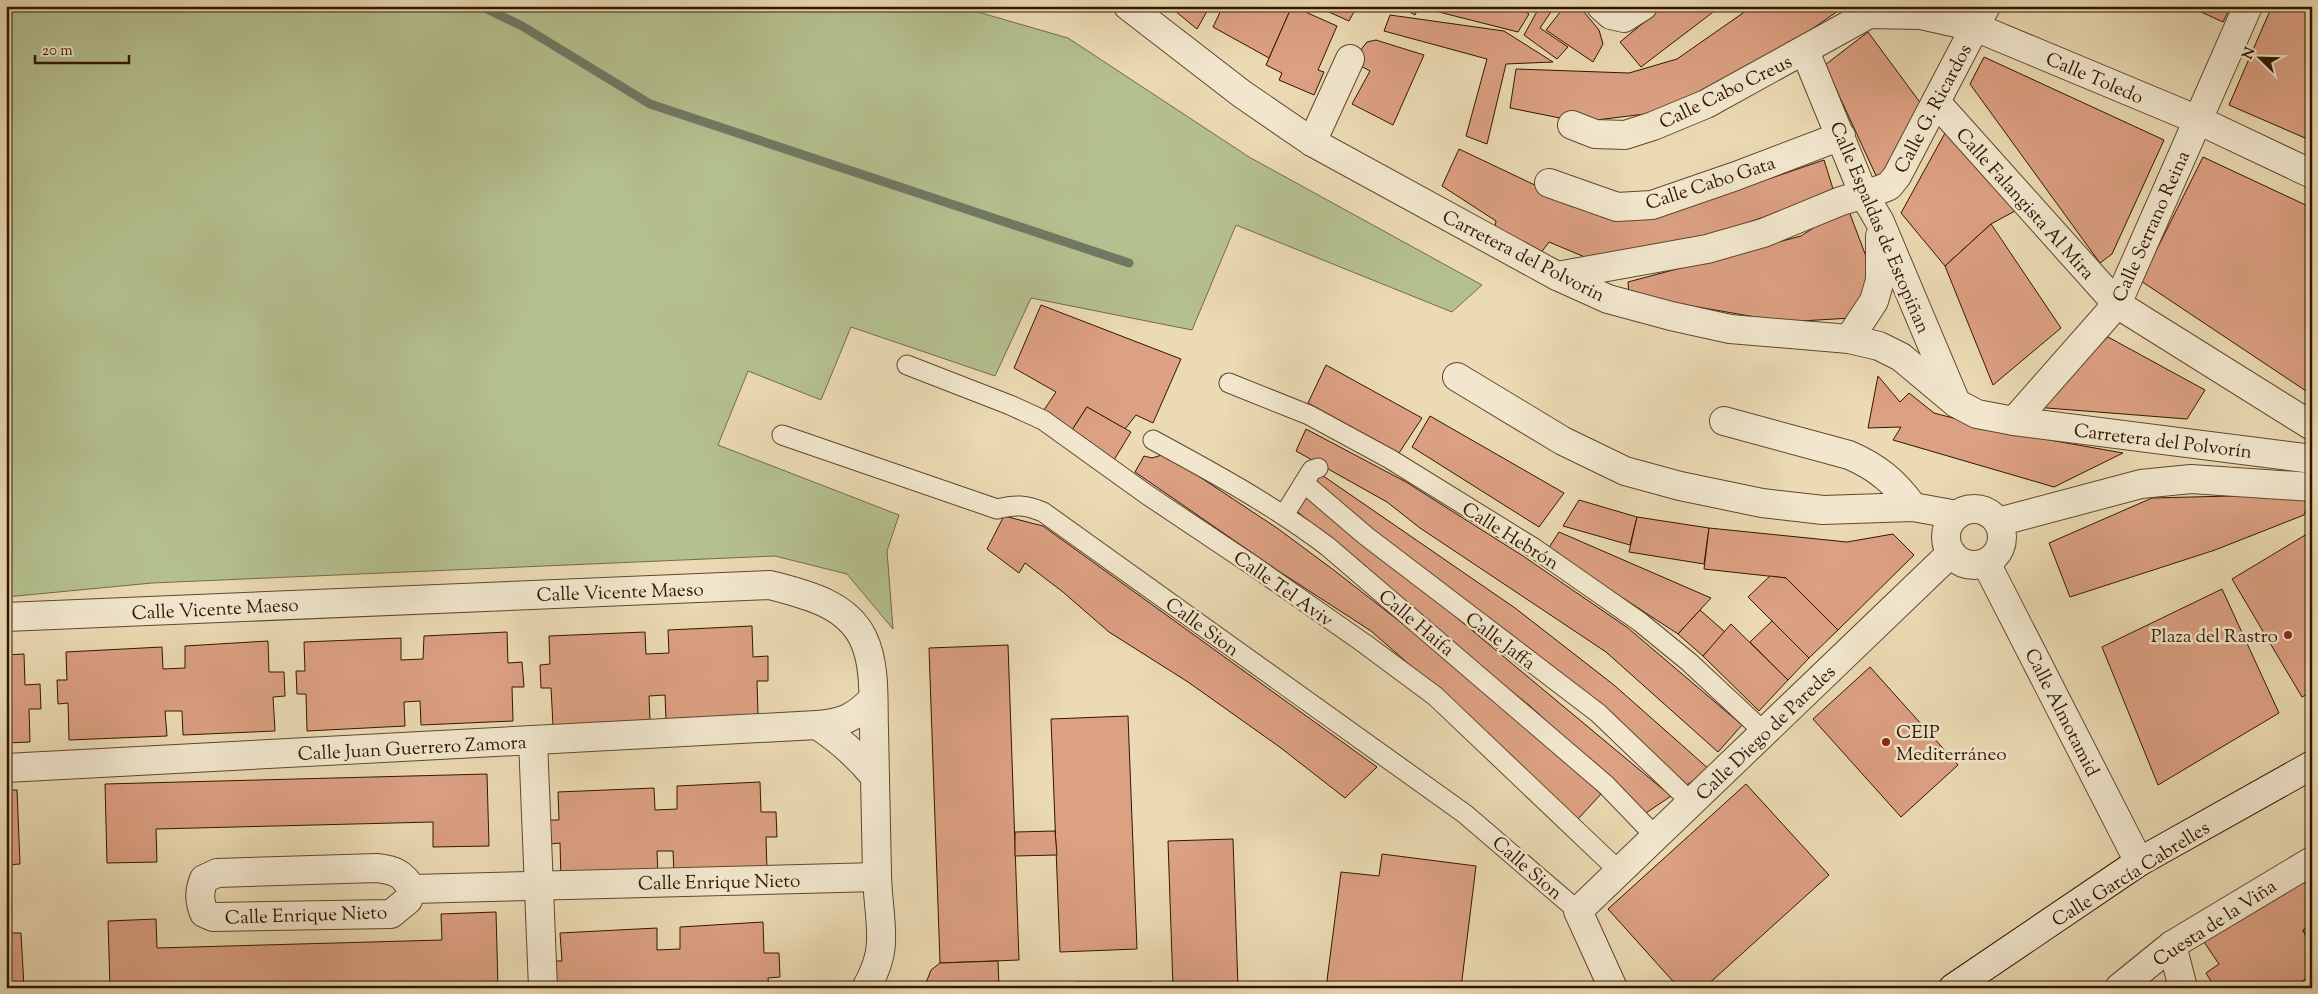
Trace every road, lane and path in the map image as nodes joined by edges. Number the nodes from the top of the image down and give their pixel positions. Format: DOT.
graph roads {
  1 [pos="1128,6"];
  2 [pos="1601,6"];
  3 [pos="2248,6"];
  4 [pos="1638,10"];
  5 [pos="1869,14"];
  6 [pos="1980,17"];
  7 [pos="1805,51"];
  8 [pos="1350,60"];
  9 [pos="1936,102"];
  10 [pos="2198,120"];
  11 [pos="1572,125"];
  12 [pos="1841,136"];
  13 [pos="1312,142"];
  14 [pos="2312,174"];
  15 [pos="1549,183"];
  16 [pos="1864,195"];
  17 [pos="1880,222"];
  18 [pos="1557,276"];
  19 [pos="2117,304"];
  20 [pos="1850,339"];
  21 [pos="906,365"];
  22 [pos="1457,377"];
  23 [pos="1229,383"];
  24 [pos="1956,403"];
  25 [pos="1724,421"];
  26 [pos="2014,421"];
  27 [pos="2312,426"];
  28 [pos="782,435"];
  29 [pos="1153,440"];
  30 [pos="2312,459"];
  31 [pos="1318,468"];
  32 [pos="1304,483"];
  33 [pos="2312,487"];
  34 [pos="1913,507"];
  35 [pos="1284,515"];
  36 [pos="1957,515"];
  37 [pos="1998,522"];
  38 [pos="1951,553"];
  39 [pos="1986,562"];
  40 [pos="6,617"];
  41 [pos="873,699"];
  42 [pos="817,725"];
  43 [pos="1764,732"];
  44 [pos="533,740"];
  45 [pos="2312,765"];
  46 [pos="6,768"];
  47 [pos="875,777"];
  48 [pos="1692,803"];
  49 [pos="1656,837"];
  50 [pos="2312,861"];
  51 [pos="2139,862"];
  52 [pos="1620,872"];
  53 [pos="877,877"];
  54 [pos="539,886"];
  55 [pos="412,889"];
  56 [pos="1578,912"];
  57 [pos="2172,945"];
  58 [pos="543,988"];
  59 [pos="866,988"];
  60 [pos="1613,988"];
  61 [pos="1953,988"];
  62 [pos="2119,988"];
  63 [pos="2183,988"];
  1 -- 13 [label="street, Carretera del Polvorin"];
  2 -- 4 [label="street"];
  3 -- 10 [label="street, Calle Serrano Reina"];
  5 -- 6 [label="street, Calle Toledo"];
  5 -- 7 [label="street, Calle Cabo Creus"];
  6 -- 9 [label="street, Calle G. Ricardos"];
  6 -- 10 [label="street, Calle Toledo"];
  7 -- 11 [label="street, Calle Cabo Creus"];
  7 -- 12 [label="street, Calle Espaldas de Estopiñan"];
  8 -- 13 [label="street"];
  9 -- 16 [label="street, Calle G. Ricardos"];
  9 -- 19 [label="street, Calle Falangista Al Mira"];
  10 -- 14 [label="street, Calle Toledo"];
  10 -- 19 [label="street, Calle Serrano Reina"];
  12 -- 15 [label="street, Calle Cabo Gata"];
  12 -- 16 [label="street, Calle Espaldas de Estopiñan"];
  13 -- 18 [label="street, Carretera del Polvorin"];
  16 -- 17 [label="street, Calle Espaldas de Estopiñan"];
  16 -- 18 [label="street, Calle G. Ricardos"];
  17 -- 20 [label="street"];
  17 -- 24 [label="street, Calle Espaldas de Estopiñan"];
  18 -- 20 [label="street, Carretera del Polvorin"];
  19 -- 26 [label="street, Calle Serrano Reina"];
  19 -- 27 [label="street, Calle Falangista Al Mira"];
  20 -- 24 [label="street, Carretera del Polvorin"];
  21 -- 52 [label="lane, Calle Tel Aviv"];
  22 -- 34 [label="street"];
  23 -- 43 [label="lane, Calle Hebrón"];
  24 -- 26 [label="street, Carretera del Polvorin"];
  25 -- 34 [label="street"];
  26 -- 30 [label="street, Carretera del Polvorín"];
  28 -- 56 [label="lane, Calle Sion"];
  29 -- 35 [label="lane, Calle Haifa"];
  31 -- 32 [label="lane"];
  32 -- 35 [label="lane"];
  32 -- 48 [label="lane, Calle Jaffa"];
  33 -- 37 [label="street"];
  34 -- 36 [label="street"];
  35 -- 49 [label="lane, Calle Haifa"];
  36 -- 37 [label="street"];
  36 -- 38 [label="street"];
  37 -- 39 [label="street"];
  38 -- 39 [label="street"];
  38 -- 43 [label="street, Calle Diego de Paredes"];
  39 -- 51 [label="street, Calle Almotamid"];
  40 -- 41 [label="street, Calle Vicente Maeso"];
  41 -- 42 [label="street, Calle Juan Guerrero Zamora"];
  41 -- 47 [label="street, Calle Vicente Maeso"];
  42 -- 44 [label="street, Calle Juan Guerrero Zamora"];
  42 -- 47 [label="street"];
  43 -- 48 [label="street, Calle Diego de Paredes"];
  44 -- 46 [label="street, Calle Juan Guerrero Zamora"];
  44 -- 54 [label="street"];
  45 -- 51 [label="street, Calle García Cabrelles"];
  47 -- 53 [label="street, Calle Vicente Maeso"];
  48 -- 49 [label="street, Calle Diego de Paredes"];
  49 -- 52 [label="street, Calle Diego de Paredes"];
  50 -- 57 [label="street, Cuesta de la Viña"];
  51 -- 61 [label="street, Calle García Cabrelles"];
  52 -- 56 [label="street, Calle Diego de Paredes"];
  53 -- 54 [label="street, Calle Enrique Nieto"];
  53 -- 59 [label="street, Calle Vicente Maeso"];
  54 -- 55 [label="street, Calle Enrique Nieto"];
  54 -- 58 [label="street"];
  55 -- 55 [label="street, Calle Enrique Nieto"];
  56 -- 60 [label="street"];
  57 -- 62 [label="street, Cuesta de la Viña"];
  57 -- 63 [label="street"];
}
